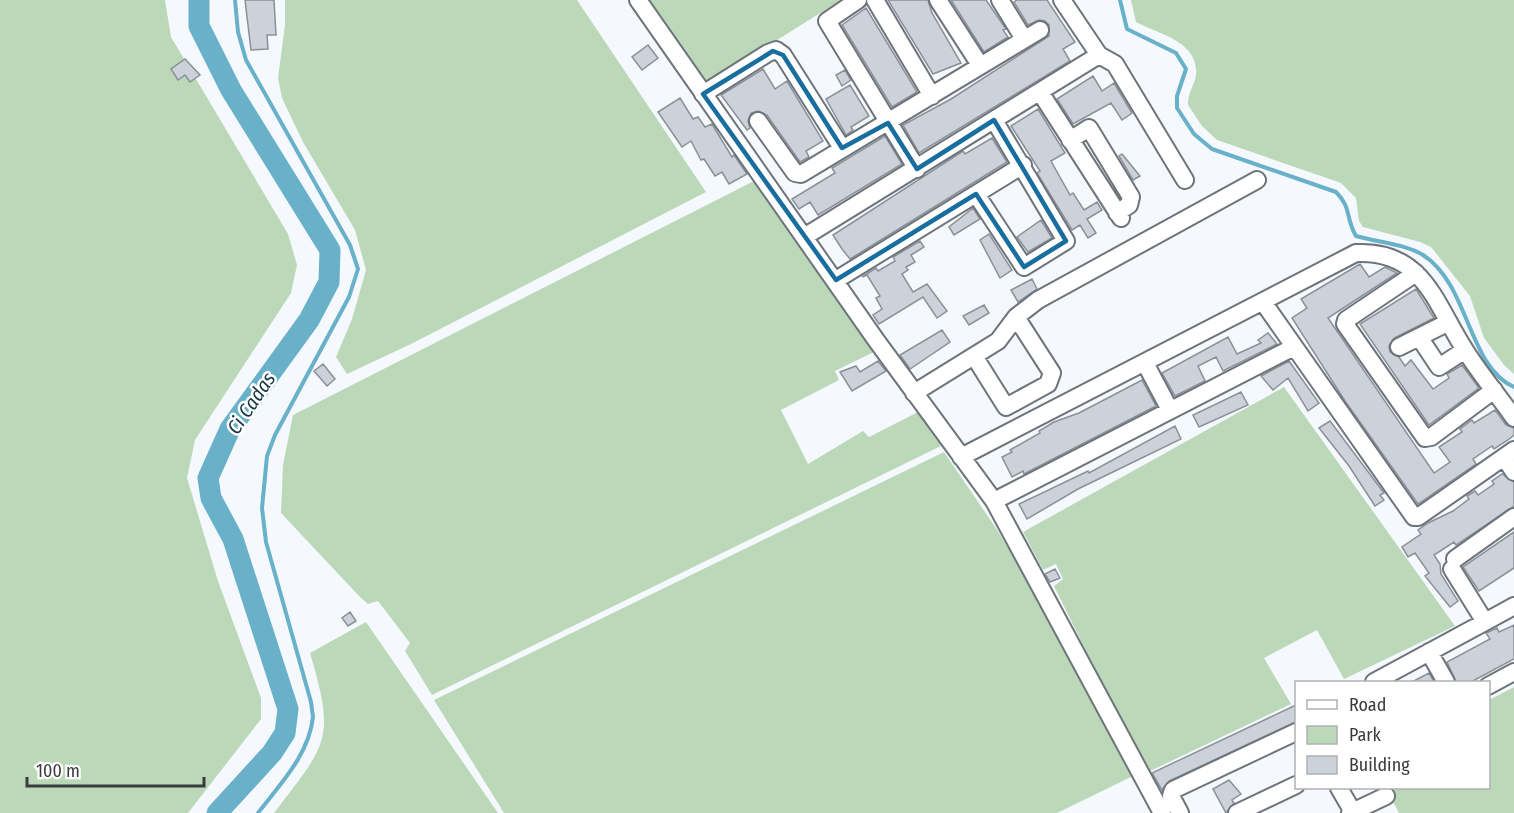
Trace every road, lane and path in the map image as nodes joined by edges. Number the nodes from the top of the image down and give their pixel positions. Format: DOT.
graph roads {
  1 [pos="638,0"];
  2 [pos="858,0"];
  3 [pos="875,0"];
  4 [pos="938,0"];
  5 [pos="1000,0"];
  6 [pos="1062,0"];
  7 [pos="1040,30"];
  8 [pos="1024,39"];
  9 [pos="1099,56"];
  10 [pos="980,65"];
  11 [pos="1040,92"];
  12 [pos="703,94"];
  13 [pos="932,96"];
  14 [pos="994,120"];
  15 [pos="759,121"];
  16 [pos="888,123"];
  17 [pos="842,148"];
  18 [pos="1023,165"];
  19 [pos="917,169"];
  20 [pos="1185,180"];
  21 [pos="1257,180"];
  22 [pos="976,194"];
  23 [pos="1119,216"];
  24 [pos="804,237"];
  25 [pos="1416,273"];
  26 [pos="836,280"];
  27 [pos="1263,302"];
  28 [pos="1017,317"];
  29 [pos="1449,322"];
  30 [pos="1419,337"];
  31 [pos="1294,347"];
  32 [pos="1399,347"];
  33 [pos="1465,350"];
  34 [pos="974,356"];
  35 [pos="1145,363"];
  36 [pos="1494,390"];
  37 [pos="914,393"];
  38 [pos="1170,410"];
  39 [pos="1514,418"];
  40 [pos="1509,453"];
  41 [pos="961,457"];
  42 [pos="1514,472"];
  43 [pos="994,501"];
  44 [pos="1514,517"];
  45 [pos="1514,606"];
  46 [pos="1485,622"];
  47 [pos="1430,652"];
  48 [pos="1514,672"];
  49 [pos="1376,681"];
  50 [pos="1445,681"];
  51 [pos="1490,685"];
  52 [pos="1295,732"];
  53 [pos="1295,785"];
  54 [pos="1340,789"];
  55 [pos="1386,796"];
  56 [pos="1351,812"];
  57 [pos="1162,813"];
  58 [pos="1180,813"];
  59 [pos="1237,813"];
  1 -- 12 [label="street"];
  2 -- 16 [label="street"];
  3 -- 13 [label="street"];
  4 -- 10 [label="street"];
  5 -- 8 [label="street"];
  6 -- 9 [label="street"];
  7 -- 8 [label="street"];
  8 -- 10 [label="street"];
  9 -- 11 [label="street"];
  9 -- 20 [label="street"];
  10 -- 13 [label="street"];
  11 -- 14 [label="street"];
  11 -- 23 [label="street"];
  12 -- 17 [label="street"];
  12 -- 24 [label="street"];
  13 -- 16 [label="street"];
  14 -- 18 [label="street"];
  14 -- 19 [label="street"];
  15 -- 17 [label="street"];
  16 -- 17 [label="street"];
  16 -- 19 [label="street"];
  18 -- 22 [label="street"];
  18 -- 22 [label="street"];
  19 -- 24 [label="street"];
  21 -- 28 [label="street"];
  22 -- 26 [label="street"];
  24 -- 26 [label="street"];
  25 -- 27 [label="street"];
  25 -- 29 [label="street"];
  25 -- 36 [label="street"];
  26 -- 37 [label="street"];
  27 -- 31 [label="street"];
  27 -- 35 [label="street"];
  28 -- 34 [label="street"];
  28 -- 34 [label="street"];
  29 -- 30 [label="street"];
  29 -- 33 [label="street"];
  30 -- 32 [label="street"];
  30 -- 33 [label="street"];
  31 -- 38 [label="street"];
  31 -- 40 [label="street"];
  33 -- 36 [label="street"];
  34 -- 37 [label="street"];
  35 -- 38 [label="street"];
  35 -- 41 [label="street"];
  36 -- 39 [label="street"];
  37 -- 41 [label="street"];
  38 -- 43 [label="street"];
  40 -- 42 [label="street"];
  41 -- 43 [label="street"];
  43 -- 57 [label="street"];
  44 -- 46 [label="street"];
  45 -- 46 [label="street"];
  46 -- 47 [label="street"];
  47 -- 49 [label="street"];
  47 -- 50 [label="street"];
  48 -- 51 [label="street"];
  52 -- 58 [label="street"];
  53 -- 59 [label="street"];
  54 -- 56 [label="street"];
  55 -- 56 [label="street"];
}
